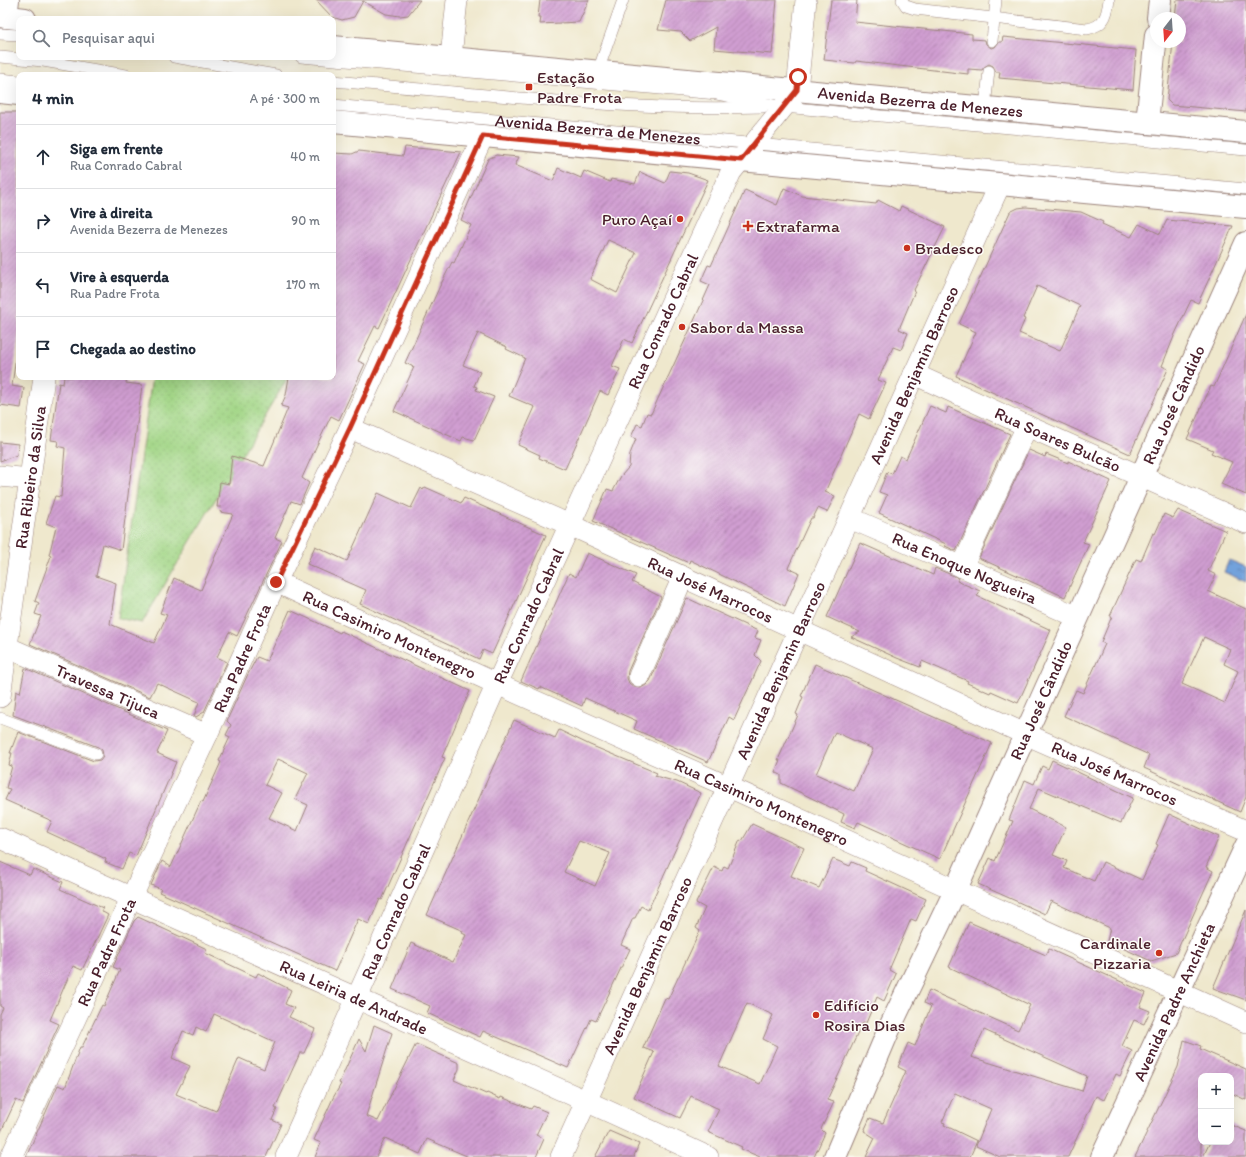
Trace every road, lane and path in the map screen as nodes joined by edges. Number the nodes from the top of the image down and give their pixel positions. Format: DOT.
graph roads {
  1 [pos="457,0"];
  2 [pos="623,0"];
  3 [pos="806,0"];
  4 [pos="902,0"];
  5 [pos="996,0"];
  6 [pos="1109,0"];
  7 [pos="1160,0"];
  8 [pos="1159,12"];
  9 [pos="8,17"];
  10 [pos="995,18"];
  11 [pos="16,30"];
  12 [pos="992,41"];
  13 [pos="336,47"];
  14 [pos="1155,48"];
  15 [pos="0,57"];
  16 [pos="451,57"];
  17 [pos="16,58"];
  18 [pos="32,60"];
  19 [pos="191,60"];
  20 [pos="335,60"];
  21 [pos="598,71"];
  22 [pos="989,71"];
  23 [pos="108,72"];
  24 [pos="259,72"];
  25 [pos="0,79"];
  26 [pos="16,81"];
  27 [pos="336,81"];
  28 [pos="0,92"];
  29 [pos="16,94"];
  30 [pos="791,98"];
  31 [pos="336,105"];
  32 [pos="986,107"];
  33 [pos="336,122"];
  34 [pos="1147,123"];
  35 [pos="1246,132"];
  36 [pos="483,136"];
  37 [pos="755,143"];
  38 [pos="1246,150"];
  39 [pos="741,160"];
  40 [pos="1000,184"];
  41 [pos="1246,189"];
  42 [pos="1246,207"];
  43 [pos="1246,243"];
  44 [pos="914,374"];
  45 [pos="44,380"];
  46 [pos="1027,426"];
  47 [pos="350,428"];
  48 [pos="0,476"];
  49 [pos="1142,476"];
  50 [pos="30,479"];
  51 [pos="850,518"];
  52 [pos="1246,523"];
  53 [pos="570,525"];
  54 [pos="962,567"];
  55 [pos="683,577"];
  56 [pos="276,582"];
  57 [pos="1078,617"];
  58 [pos="800,631"];
  59 [pos="7,647"];
  60 [pos="639,676"];
  61 [pos="497,684"];
  62 [pos="0,697"];
  63 [pos="0,718"];
  64 [pos="207,735"];
  65 [pos="1025,735"];
  66 [pos="96,754"];
  67 [pos="729,786"];
  68 [pos="1246,831"];
  69 [pos="0,838"];
  70 [pos="1246,846"];
  71 [pos="956,889"];
  72 [pos="131,898"];
  73 [pos="1180,992"];
  74 [pos="356,999"];
  75 [pos="1246,1022"];
  76 [pos="587,1101"];
  77 [pos="11,1157"];
  78 [pos="286,1157"];
  79 [pos="561,1157"];
  80 [pos="708,1157"];
  81 [pos="835,1157"];
  82 [pos="1102,1157"];
  1 -- 16 [label="street"];
  2 -- 21 [label="lane"];
  3 -- 30 [label="street"];
  4 -- 10 [label="lane"];
  5 -- 10 [label="lane"];
  6 -- 10 [label="lane"];
  7 -- 8 [label="main road"];
  9 -- 11 [label="lane"];
  10 -- 12 [label="lane"];
  13 -- 16 [label="main road, Avenida Bezerra de Menezes"];
  14 -- 34 [label="main road"];
  15 -- 17 [label="lane"];
  16 -- 21 [label="main road, Avenida Bezerra de Menezes"];
  18 -- 23 [label="lane"];
  19 -- 24 [label="lane"];
  20 -- 30 [label="lane, Avenida Bezerra de Menezes"];
  21 -- 30 [label="main road, Avenida Bezerra de Menezes"];
  22 -- 32 [label="lane"];
  25 -- 26 [label="lane"];
  27 -- 30 [label="lane, Avenida Bezerra de Menezes"];
  28 -- 29 [label="main road"];
  30 -- 32 [label="main road, Avenida Bezerra de Menezes"];
  30 -- 37 [label="street, Rua Conrado Cabral"];
  30 -- 38 [label="lane, Avenida Bezerra de Menezes"];
  31 -- 37 [label="lane, Avenida Bezerra de Menezes"];
  32 -- 34 [label="main road, Avenida Bezerra de Menezes"];
  33 -- 36 [label="main road, Avenida Bezerra de Menezes"];
  34 -- 35 [label="main road, Avenida Bezerra de Menezes"];
  36 -- 39 [label="main road, Avenida Bezerra de Menezes"];
  36 -- 47 [label="street, Rua Padre Frota"];
  37 -- 39 [label="street, Rua Conrado Cabral"];
  37 -- 41 [label="lane, Avenida Bezerra de Menezes"];
  39 -- 40 [label="main road, Avenida Bezerra de Menezes"];
  39 -- 53 [label="street, Rua Conrado Cabral"];
  40 -- 42 [label="main road, Avenida Bezerra de Menezes"];
  40 -- 44 [label="street, Avenida Benjamin Barroso"];
  43 -- 49 [label="main road, Rua José Cândido"];
  44 -- 46 [label="street, Rua Soares Bulcão"];
  44 -- 51 [label="street, Avenida Benjamin Barroso"];
  45 -- 50 [label="street, Rua Ribeiro da Silva"];
  46 -- 49 [label="street, Rua Soares Bulcão"];
  46 -- 54 [label="street"];
  47 -- 53 [label="street, Rua José Marrocos"];
  47 -- 56 [label="street, Rua Padre Frota"];
  48 -- 50 [label="street"];
  49 -- 52 [label="street, Rua Soares Bulcão"];
  49 -- 57 [label="main road, Rua José Cândido"];
  50 -- 59 [label="street, Rua Ribeiro da Silva"];
  51 -- 54 [label="street, Rua Enoque Nogueira"];
  51 -- 58 [label="street, Avenida Benjamin Barroso"];
  53 -- 55 [label="street, Rua José Marrocos"];
  53 -- 61 [label="street, Rua Conrado Cabral"];
  54 -- 57 [label="street, Rua Enoque Nogueira"];
  55 -- 58 [label="street, Rua José Marrocos"];
  55 -- 60 [label="street"];
  56 -- 61 [label="street, Rua Casimiro Montenegro"];
  56 -- 64 [label="street, Rua Padre Frota"];
  57 -- 65 [label="main road, Rua José Cândido"];
  58 -- 65 [label="street, Rua José Marrocos"];
  58 -- 67 [label="street, Avenida Benjamin Barroso"];
  59 -- 62 [label="street, Rua Ribeiro da Silva"];
  59 -- 64 [label="street, Travessa Tijuca"];
  61 -- 67 [label="street, Rua Casimiro Montenegro"];
  61 -- 74 [label="street, Rua Conrado Cabral"];
  63 -- 66 [label="lane"];
  64 -- 72 [label="street, Rua Padre Frota"];
  65 -- 68 [label="street, Rua José Marrocos"];
  65 -- 71 [label="main road, Rua José Cândido"];
  67 -- 71 [label="street, Rua Casimiro Montenegro"];
  67 -- 76 [label="street, Avenida Benjamin Barroso"];
  69 -- 72 [label="street, Rua Leiria de Andrade"];
  70 -- 73 [label="main road, Avenida Padre Anchieta"];
  71 -- 73 [label="street, Rua Casimiro Montenegro"];
  71 -- 81 [label="main road, Rua José Cândido"];
  72 -- 74 [label="street, Rua Leiria de Andrade"];
  72 -- 77 [label="street, Rua Padre Frota"];
  73 -- 75 [label="street, Rua Casimiro Montenegro"];
  73 -- 82 [label="main road, Avenida Padre Anchieta"];
  74 -- 76 [label="street, Rua Leiria de Andrade"];
  74 -- 78 [label="street, Rua Conrado Cabral"];
  76 -- 79 [label="street, Avenida Benjamin Barroso"];
  76 -- 80 [label="street, Rua Leiria de Andrade"];
}
